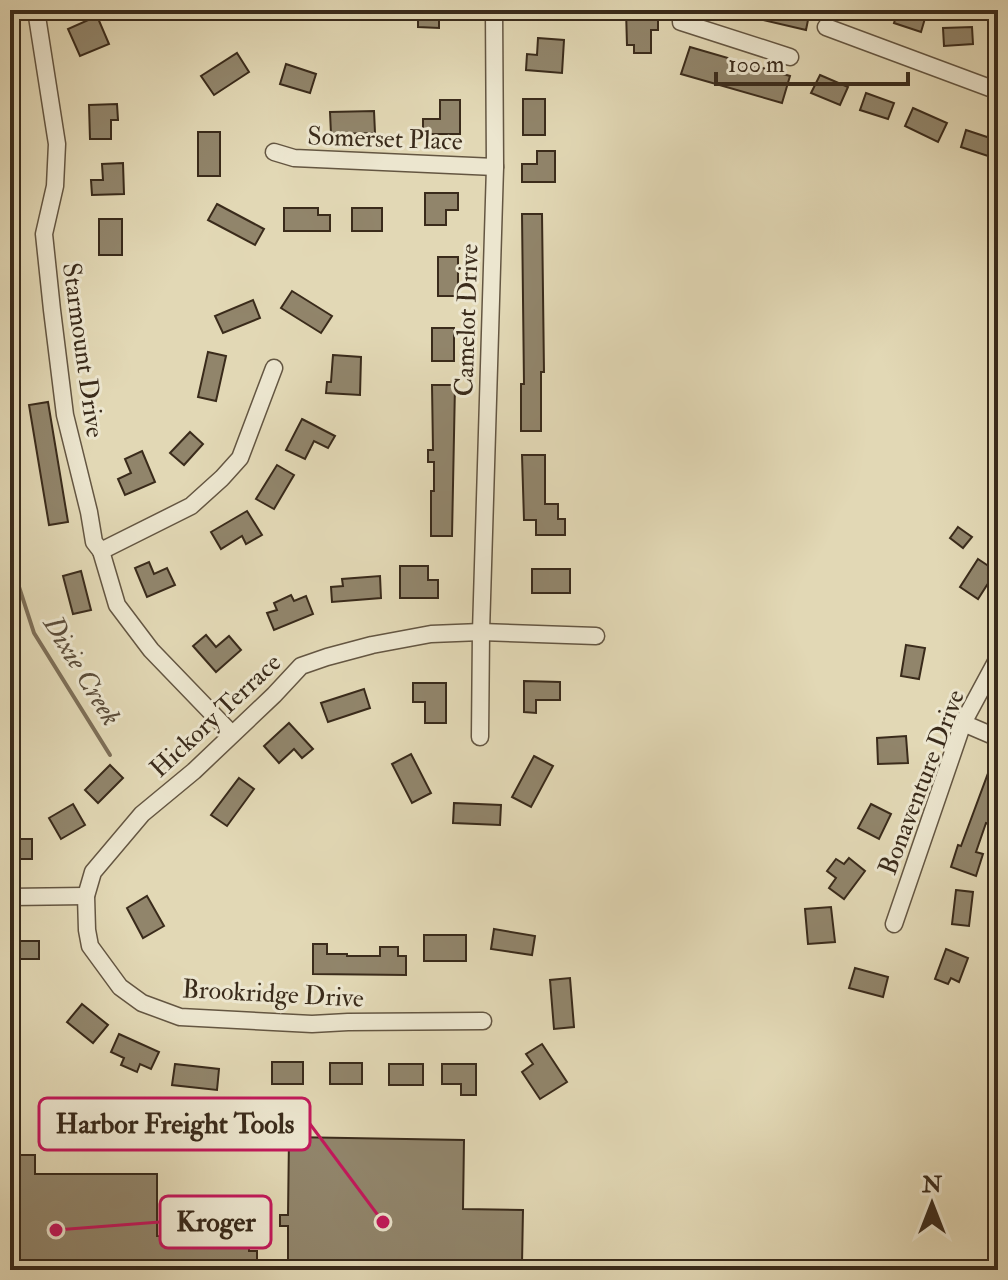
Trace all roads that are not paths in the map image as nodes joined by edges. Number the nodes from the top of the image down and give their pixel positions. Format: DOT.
graph roads {
  1 [pos="36,10"];
  2 [pos="494,10"];
  3 [pos="681,10"];
  4 [pos="826,27"];
  5 [pos="790,57"];
  6 [pos="998,91"];
  7 [pos="274,152"];
  8 [pos="495,167"];
  9 [pos="274,368"];
  10 [pos="101,551"];
  11 [pos="481,632"];
  12 [pos="596,636"];
  13 [pos="998,658"];
  14 [pos="963,723"];
  15 [pos="232,734"];
  16 [pos="480,737"];
  17 [pos="998,738"];
  18 [pos="86,896"];
  19 [pos="10,897"];
  20 [pos="894,924"];
  21 [pos="483,1021"];
  1 -- 10 [label="street, Starmount Drive"];
  2 -- 8 [label="street, Camelot Drive"];
  3 -- 5 [label="street"];
  4 -- 6 [label="street"];
  7 -- 8 [label="street, Somerset Place"];
  8 -- 11 [label="street, Camelot Drive"];
  9 -- 10 [label="street"];
  10 -- 15 [label="street, Starmount Drive"];
  11 -- 12 [label="street, Hickory Terrace"];
  11 -- 15 [label="street, Hickory Terrace"];
  11 -- 16 [label="street, Camelot Drive"];
  13 -- 14 [label="street, Bonaventure Drive"];
  14 -- 17 [label="street"];
  14 -- 20 [label="street, Bonaventure Drive"];
  15 -- 18 [label="street, Hickory Terrace"];
  18 -- 19 [label="street"];
  18 -- 21 [label="street, Brookridge Drive"];
}
